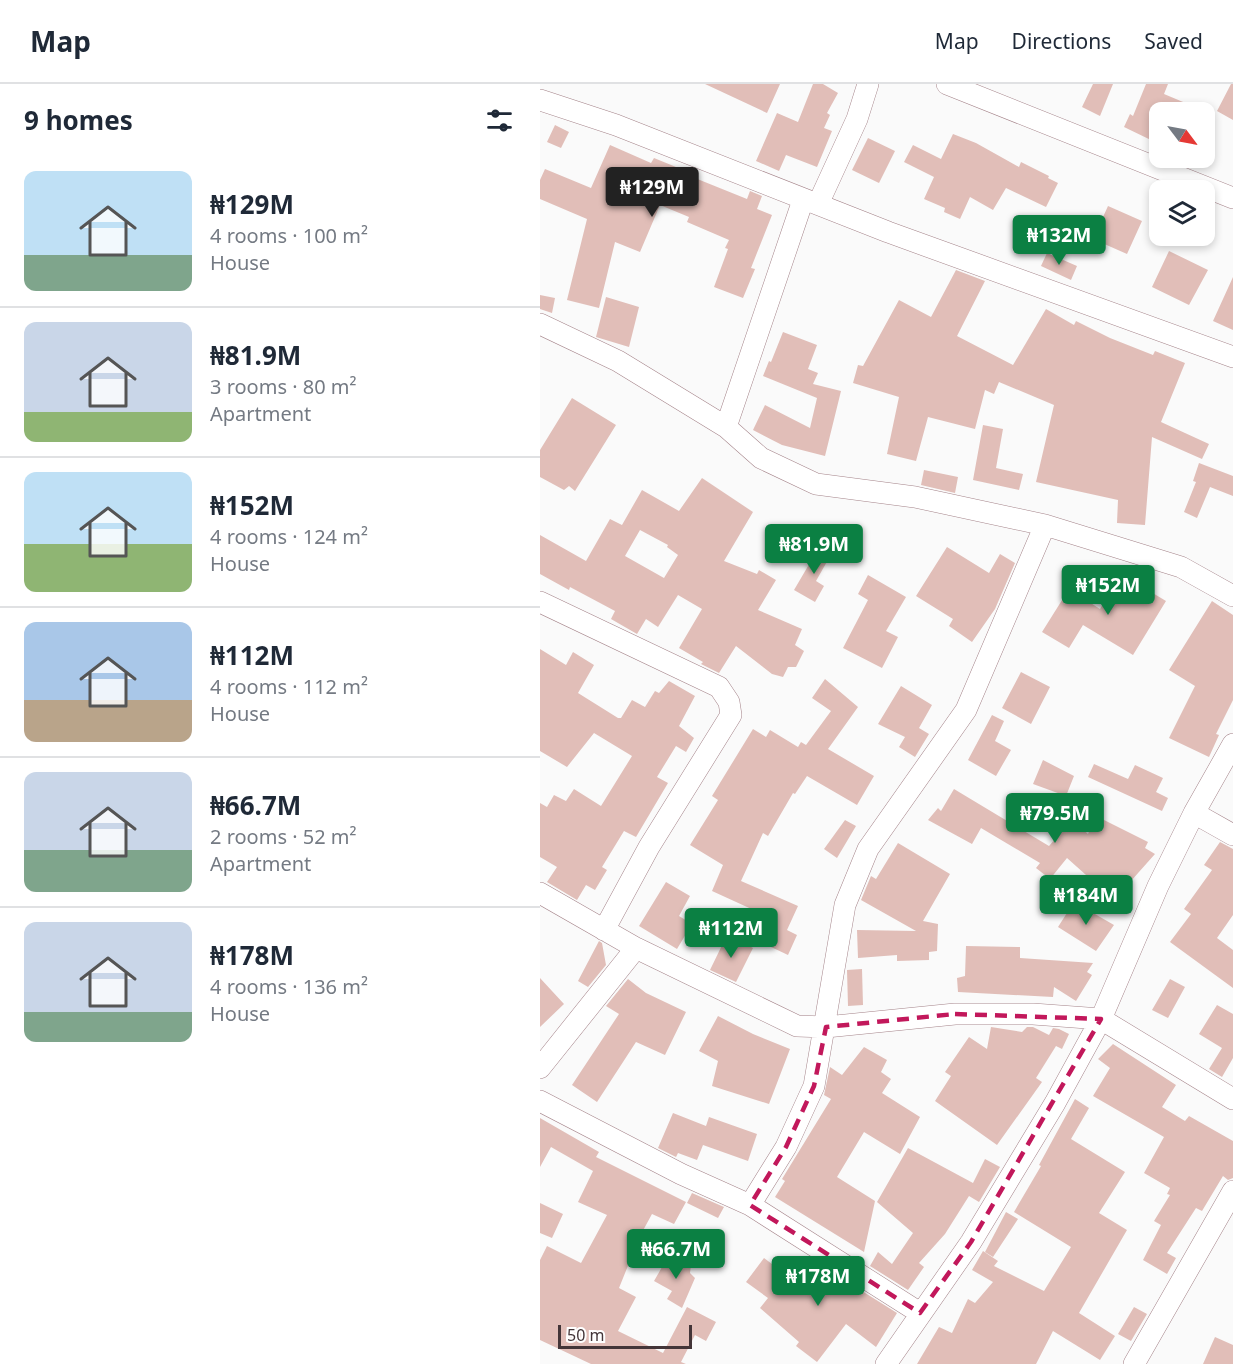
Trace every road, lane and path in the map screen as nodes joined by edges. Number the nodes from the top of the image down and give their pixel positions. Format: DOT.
graph roads {
  1 [pos="868,84"];
  2 [pos="947,84"];
  3 [pos="540,100"];
  4 [pos="1233,198"];
  5 [pos="811,202"];
  6 [pos="540,324"];
  7 [pos="1233,357"];
  8 [pos="726,427"];
  9 [pos="1045,525"];
  10 [pos="1233,596"];
  11 [pos="540,602"];
  12 [pos="1233,744"];
  13 [pos="1194,813"];
  14 [pos="1233,835"];
  15 [pos="540,893"];
  16 [pos="604,930"];
  17 [pos="636,948"];
  18 [pos="1101,1019"];
  19 [pos="826,1027"];
  20 [pos="540,1068"];
  21 [pos="1233,1099"];
  22 [pos="540,1101"];
  23 [pos="1233,1191"];
  24 [pos="750,1205"];
  25 [pos="920,1313"];
  26 [pos="886,1364"];
  27 [pos="1134,1364"];
  1 -- 5 [label="street"];
  2 -- 4 [label="street"];
  3 -- 5 [label="street"];
  5 -- 7 [label="street"];
  5 -- 8 [label="street"];
  6 -- 8 [label="street"];
  8 -- 9 [label="street"];
  9 -- 10 [label="street"];
  9 -- 19 [label="street"];
  11 -- 16 [label="street"];
  12 -- 13 [label="street"];
  13 -- 14 [label="street"];
  13 -- 18 [label="street"];
  15 -- 16 [label="street"];
  16 -- 17 [label="street"];
  17 -- 19 [label="street"];
  17 -- 20 [label="street"];
  18 -- 19 [label="street"];
  18 -- 21 [label="street"];
  18 -- 25 [label="street"];
  19 -- 24 [label="street"];
  22 -- 24 [label="street"];
  23 -- 27 [label="street"];
  24 -- 25 [label="street"];
  25 -- 26 [label="street"];
}
